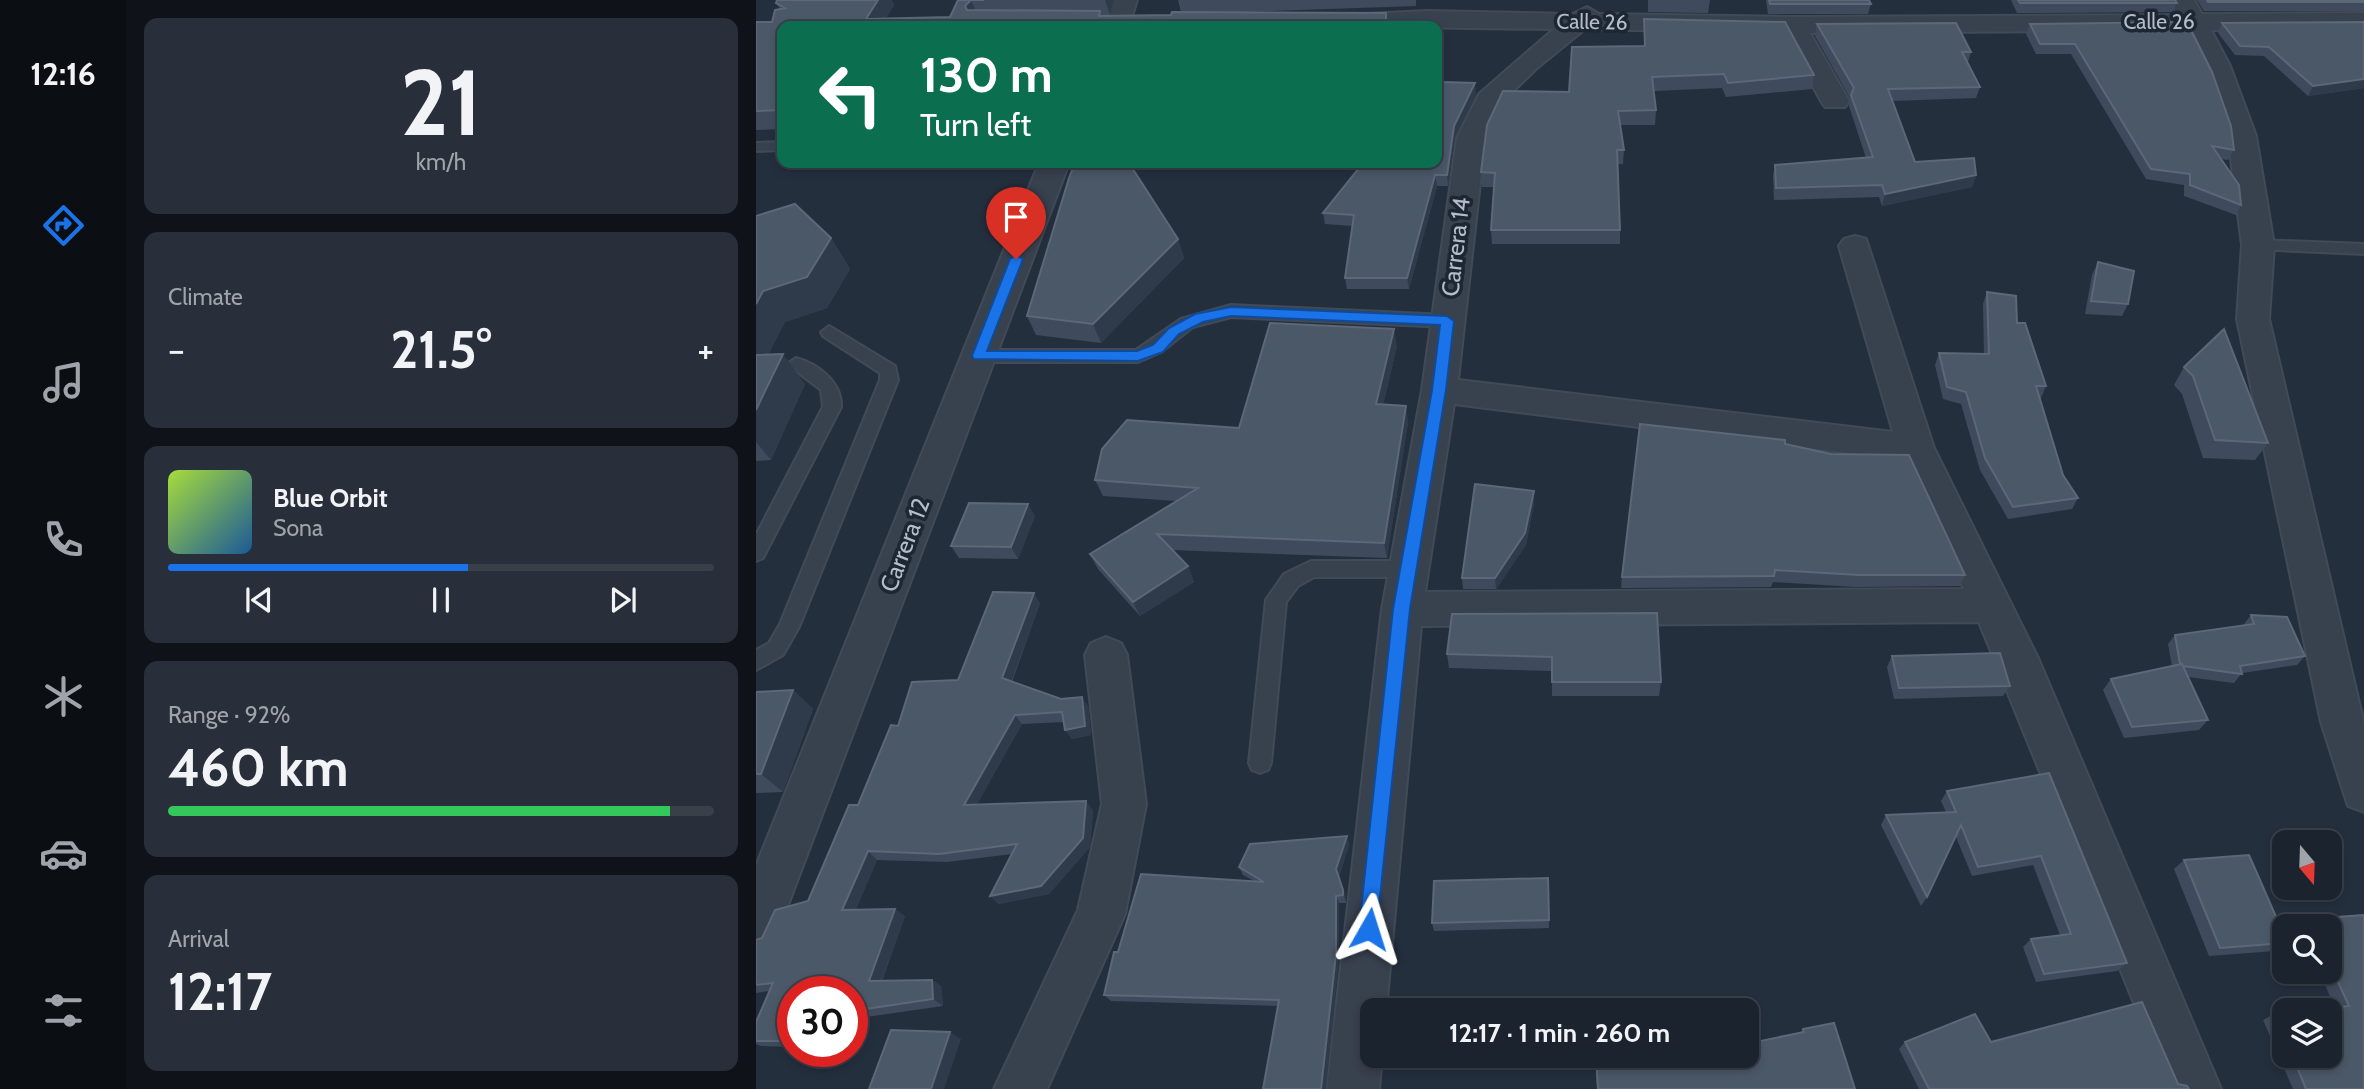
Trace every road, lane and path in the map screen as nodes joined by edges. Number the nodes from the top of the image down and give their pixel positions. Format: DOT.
graph roads {
  1 [pos="1427,9"];
  2 [pos="1591,11"];
  3 [pos="2188,11"];
  4 [pos="1993,12"];
  5 [pos="1309,21"];
  6 [pos="2364,21"];
  7 [pos="1793,25"];
  8 [pos="1835,101"];
  9 [pos="777,146"];
  10 [pos="756,147"];
  11 [pos="1052,168"];
  12 [pos="2258,245"];
  13 [pos="1855,246"];
  14 [pos="2364,249"];
  15 [pos="1447,321"];
  16 [pos="829,332"];
  17 [pos="979,356"];
  18 [pos="796,364"];
  19 [pos="1439,390"];
  20 [pos="1916,448"];
  21 [pos="756,553"];
  22 [pos="1408,569"];
  23 [pos="1990,605"];
  24 [pos="1402,609"];
  25 [pos="1105,655"];
  26 [pos="756,661"];
  27 [pos="1260,763"];
  28 [pos="2364,791"];
  29 [pos="756,926"];
  30 [pos="1020,1089"];
  31 [pos="1353,1089"];
  32 [pos="2194,1089"];
  1 -- 2 [label="street, Calle 26"];
  1 -- 5 [label="street, Calle 26"];
  2 -- 7 [label="street, Calle 26"];
  2 -- 15 [label="street, Carrera 14"];
  3 -- 4 [label="street, Calle 26"];
  3 -- 6 [label="street, Calle 26"];
  3 -- 12 [label="street"];
  4 -- 7 [label="street, Calle 26"];
  7 -- 8 [label="street"];
  9 -- 10 [label="lane"];
  11 -- 17 [label="street, Carrera 12"];
  12 -- 14 [label="lane"];
  12 -- 28 [label="street"];
  13 -- 20 [label="street"];
  15 -- 17 [label="lane"];
  15 -- 19 [label="street, Carrera 14"];
  16 -- 26 [label="lane"];
  17 -- 29 [label="street, Carrera 12"];
  18 -- 21 [label="lane"];
  19 -- 20 [label="street"];
  19 -- 22 [label="street, Carrera 14"];
  20 -- 23 [label="street"];
  22 -- 24 [label="street, Carrera 14"];
  22 -- 27 [label="lane"];
  23 -- 24 [label="street"];
  23 -- 32 [label="street"];
  24 -- 31 [label="street, Carrera 14"];
  25 -- 30 [label="street"];
}
